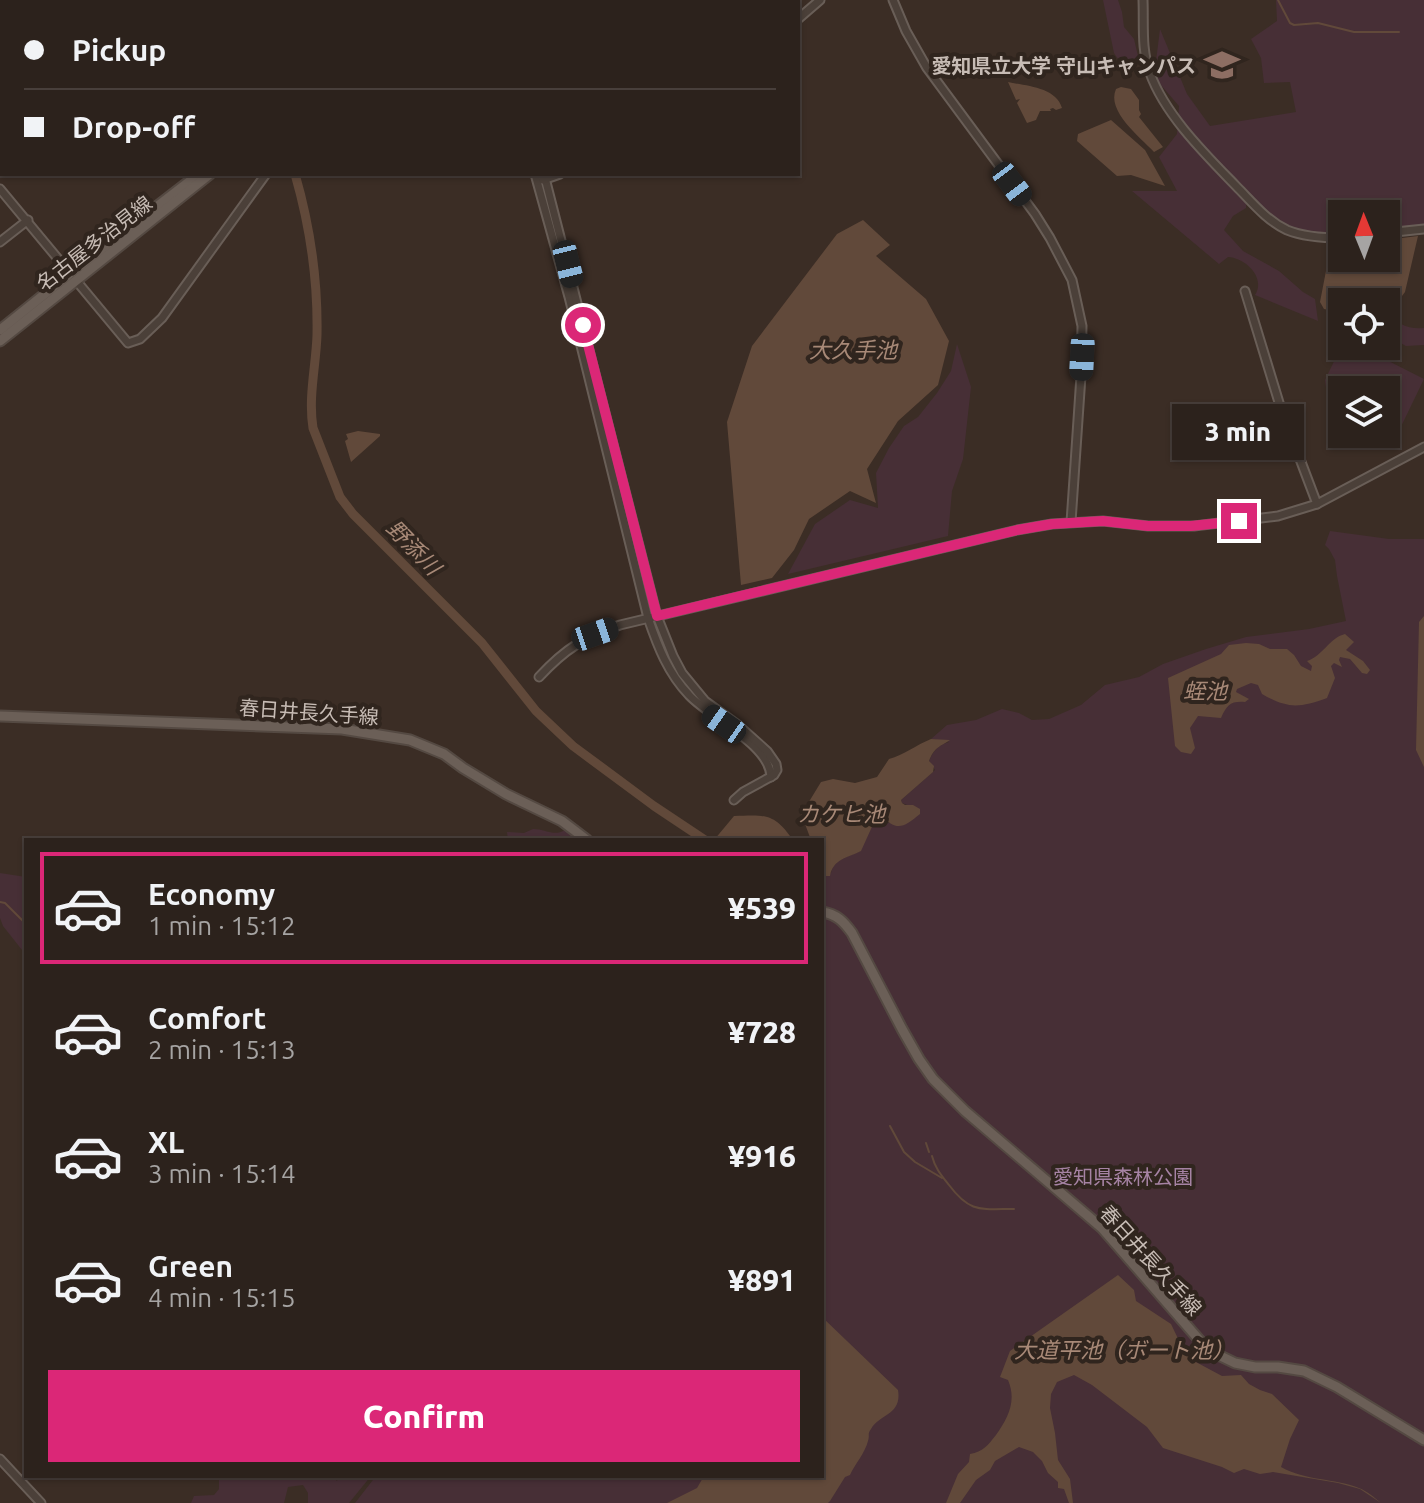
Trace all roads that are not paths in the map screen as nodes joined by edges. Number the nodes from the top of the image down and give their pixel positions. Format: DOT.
graph roads {
  1 [pos="820,0"];
  2 [pos="893,0"];
  3 [pos="1143,0"];
  4 [pos="800,17"];
  5 [pos="197,176"];
  6 [pos="207,176"];
  7 [pos="265,176"];
  8 [pos="541,177"];
  9 [pos="0,189"];
  10 [pos="28,220"];
  11 [pos="1424,229"];
  12 [pos="1400,232"];
  13 [pos="1328,238"];
  14 [pos="0,242"];
  15 [pos="73,276"];
  16 [pos="1245,291"];
  17 [pos="0,330"];
  18 [pos="0,341"];
  19 [pos="1424,447"];
  20 [pos="1317,504"];
  21 [pos="1071,522"];
  22 [pos="653,617"];
  23 [pos="539,677"];
  24 [pos="0,716"];
  25 [pos="734,800"];
  26 [pos="584,838"];
  27 [pos="824,912"];
  28 [pos="1424,1440"];
  29 [pos="0,1459"];
  30 [pos="41,1503"];
  1 -- 4 [label="street"];
  2 -- 21 [label="street"];
  3 -- 13 [label="street"];
  5 -- 15 [label="main road, 名古屋多治見線"];
  6 -- 15 [label="main road, 名古屋多治見線"];
  7 -- 15 [label="street"];
  8 -- 22 [label="street"];
  9 -- 10 [label="street"];
  10 -- 14 [label="street"];
  10 -- 15 [label="street"];
  11 -- 12 [label="street"];
  15 -- 17 [label="main road, 名古屋多治見線"];
  15 -- 18 [label="main road, 名古屋多治見線"];
  16 -- 20 [label="street"];
  19 -- 20 [label="street"];
  20 -- 21 [label="street"];
  21 -- 22 [label="street"];
  22 -- 23 [label="street"];
  22 -- 25 [label="street"];
  24 -- 26 [label="main road, 春日井長久手線"];
  27 -- 28 [label="main road, 春日井長久手線"];
  29 -- 30 [label="street"];
}
